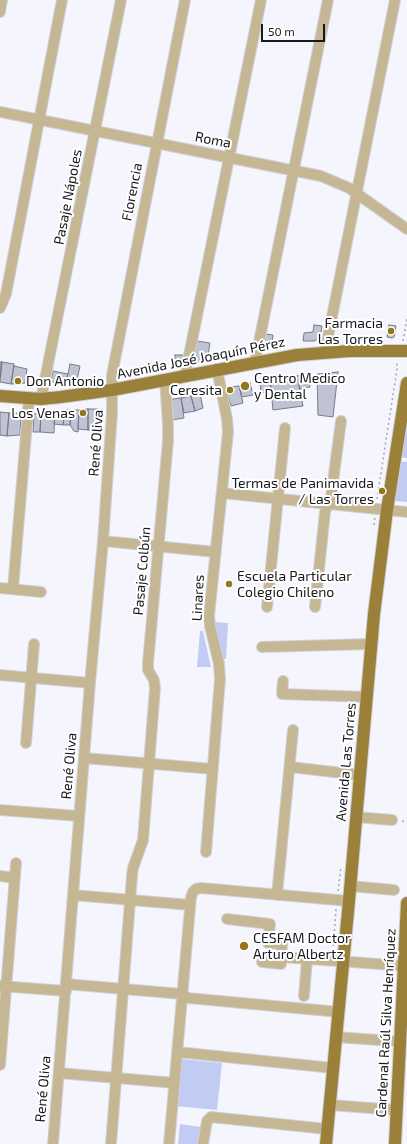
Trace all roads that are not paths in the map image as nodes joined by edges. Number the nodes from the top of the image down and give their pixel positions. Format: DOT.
graph roads {
  1 [pos="2,0"];
  2 [pos="62,0"];
  3 [pos="121,0"];
  4 [pos="185,0"];
  5 [pos="261,0"];
  6 [pos="328,0"];
  7 [pos="395,0"];
  8 [pos="0,12"];
  9 [pos="0,112"];
  10 [pos="39,120"];
  11 [pos="96,131"];
  12 [pos="156,143"];
  13 [pos="230,158"];
  14 [pos="294,170"];
  15 [pos="357,193"];
  16 [pos="407,229"];
  17 [pos="0,304"];
  18 [pos="407,351"];
  19 [pos="325,352"];
  20 [pos="255,362"];
  21 [pos="217,369"];
  22 [pos="185,375"];
  23 [pos="165,379"];
  24 [pos="407,383"];
  25 [pos="112,390"];
  26 [pos="0,396"];
  27 [pos="35,399"];
  28 [pos="341,421"];
  29 [pos="285,428"];
  30 [pos="222,493"];
  31 [pos="278,499"];
  32 [pos="328,504"];
  33 [pos="387,510"];
  34 [pos="407,512"];
  35 [pos="102,542"];
  36 [pos="158,546"];
  37 [pos="216,552"];
  38 [pos="0,588"];
  39 [pos="12,589"];
  40 [pos="41,592"];
  41 [pos="267,607"];
  42 [pos="315,607"];
  43 [pos="34,644"];
  44 [pos="371,644"];
  45 [pos="262,647"];
  46 [pos="0,675"];
  47 [pos="31,678"];
  48 [pos="283,681"];
  49 [pos="90,683"];
  50 [pos="367,697"];
  51 [pos="293,730"];
  52 [pos="26,743"];
  53 [pos="84,758"];
  54 [pos="149,763"];
  55 [pos="290,767"];
  56 [pos="213,768"];
  57 [pos="360,775"];
  58 [pos="0,810"];
  59 [pos="79,816"];
  60 [pos="356,817"];
  61 [pos="392,820"];
  62 [pos="206,852"];
  63 [pos="16,863"];
  64 [pos="0,876"];
  65 [pos="15,878"];
  66 [pos="350,886"];
  67 [pos="394,890"];
  68 [pos="73,895"];
  69 [pos="278,895"];
  70 [pos="131,900"];
  71 [pos="349,901"];
  72 [pos="407,903"];
  73 [pos="190,905"];
  74 [pos="227,919"];
  75 [pos="281,957"];
  76 [pos="307,959"];
  77 [pos="262,962"];
  78 [pos="343,962"];
  79 [pos="405,966"];
  80 [pos="3,986"];
  81 [pos="66,988"];
  82 [pos="124,989"];
  83 [pos="182,994"];
  84 [pos="304,996"];
  85 [pos="338,1012"];
  86 [pos="336,1037"];
  87 [pos="392,1041"];
  88 [pos="177,1052"];
  89 [pos="0,1065"];
  90 [pos="333,1068"];
  91 [pos="59,1073"];
  92 [pos="116,1078"];
  93 [pos="174,1083"];
  94 [pos="330,1105"];
  95 [pos="397,1110"];
  96 [pos="327,1129"];
  97 [pos="53,1144"];
  98 [pos="111,1144"];
  99 [pos="169,1144"];
  100 [pos="203,1144"];
  101 [pos="326,1144"];
  102 [pos="395,1144"];
  1 -- 8 [label="street"];
  2 -- 10 [label="street"];
  3 -- 11 [label="street, Pasaje Nápoles"];
  4 -- 12 [label="street, Florencia"];
  5 -- 13 [label="street"];
  6 -- 14 [label="street"];
  7 -- 15 [label="street"];
  9 -- 10 [label="street, Roma"];
  10 -- 11 [label="street, Roma"];
  10 -- 17 [label="street"];
  11 -- 12 [label="street, Roma"];
  11 -- 27 [label="street, Pasaje Nápoles"];
  12 -- 13 [label="street, Roma"];
  12 -- 25 [label="street, Florencia"];
  13 -- 14 [label="street, Roma"];
  13 -- 22 [label="street"];
  14 -- 15 [label="street, Roma"];
  14 -- 20 [label="street"];
  15 -- 16 [label="street, Roma"];
  15 -- 19 [label="street"];
  18 -- 19 [label="main road, Avenida José Joaquín Pérez"];
  19 -- 20 [label="main road, Avenida José Joaquín Pérez"];
  20 -- 21 [label="main road, Avenida José Joaquín Pérez"];
  21 -- 22 [label="main road, Avenida José Joaquín Pérez"];
  21 -- 30 [label="street, Linares"];
  22 -- 23 [label="main road, Avenida José Joaquín Pérez"];
  23 -- 25 [label="main road, Avenida José Joaquín Pérez"];
  23 -- 36 [label="street, Pasaje Colbún"];
  24 -- 33 [label="main road, Avenida Las Torres"];
  25 -- 27 [label="main road, Avenida José Joaquín Pérez"];
  25 -- 35 [label="street, René Oliva"];
  26 -- 27 [label="main road, Avenida José Joaquín Pérez"];
  27 -- 39 [label="street, Pasaje Nápoles"];
  28 -- 32 [label="street"];
  29 -- 31 [label="street"];
  30 -- 31 [label="street"];
  30 -- 37 [label="street, Linares"];
  31 -- 32 [label="street"];
  31 -- 41 [label="street"];
  32 -- 33 [label="street"];
  32 -- 42 [label="street"];
  33 -- 34 [label="street"];
  33 -- 44 [label="main road, Avenida Las Torres"];
  35 -- 36 [label="street"];
  35 -- 49 [label="street, René Oliva"];
  36 -- 37 [label="street"];
  36 -- 54 [label="street, Pasaje Colbún"];
  37 -- 56 [label="street, Linares"];
  38 -- 39 [label="street"];
  39 -- 40 [label="street"];
  43 -- 47 [label="street"];
  44 -- 45 [label="street"];
  44 -- 50 [label="main road, Avenida Las Torres"];
  46 -- 47 [label="street"];
  47 -- 49 [label="street"];
  47 -- 52 [label="street"];
  48 -- 50 [label="street"];
  49 -- 53 [label="street, René Oliva"];
  50 -- 57 [label="main road, Avenida Las Torres"];
  51 -- 55 [label="street"];
  53 -- 54 [label="street"];
  53 -- 59 [label="street, René Oliva"];
  54 -- 56 [label="street"];
  54 -- 70 [label="street, Pasaje Colbún"];
  55 -- 57 [label="street"];
  55 -- 69 [label="street"];
  56 -- 62 [label="street, Linares"];
  57 -- 60 [label="main road, Avenida Las Torres"];
  58 -- 59 [label="street"];
  59 -- 68 [label="street, René Oliva"];
  60 -- 61 [label="street"];
  60 -- 66 [label="main road, Avenida Las Torres"];
  63 -- 65 [label="street"];
  64 -- 65 [label="street"];
  65 -- 80 [label="street"];
  66 -- 67 [label="street"];
  66 -- 71 [label="main road, Avenida Las Torres"];
  68 -- 70 [label="street"];
  68 -- 81 [label="street, René Oliva"];
  69 -- 71 [label="street"];
  69 -- 73 [label="street"];
  70 -- 73 [label="street"];
  70 -- 82 [label="street, Pasaje Colbún"];
  71 -- 78 [label="main road, Avenida Las Torres"];
  72 -- 79 [label="main road, Cardenal Raúl Silva Henríquez"];
  73 -- 83 [label="street"];
  74 -- 75 [label="street"];
  75 -- 76 [label="street"];
  75 -- 77 [label="street"];
  76 -- 78 [label="street"];
  76 -- 84 [label="street"];
  78 -- 79 [label="street"];
  78 -- 85 [label="main road, Avenida Las Torres"];
  79 -- 95 [label="main road, Cardenal Raúl Silva Henríquez"];
  80 -- 81 [label="street"];
  80 -- 89 [label="street"];
  81 -- 82 [label="street"];
  81 -- 91 [label="street, René Oliva"];
  82 -- 83 [label="street"];
  82 -- 92 [label="street, Pasaje Colbún"];
  83 -- 85 [label="street"];
  83 -- 88 [label="street"];
  85 -- 86 [label="main road, Avenida Las Torres"];
  86 -- 87 [label="street"];
  86 -- 90 [label="main road, Avenida Las Torres"];
  88 -- 90 [label="street"];
  88 -- 93 [label="street"];
  90 -- 94 [label="main road, Avenida Las Torres"];
  91 -- 92 [label="street"];
  91 -- 97 [label="street, René Oliva"];
  92 -- 93 [label="street"];
  92 -- 98 [label="street, Pasaje Colbún"];
  93 -- 99 [label="street"];
  94 -- 95 [label="street"];
  94 -- 96 [label="main road, Avenida Las Torres"];
  95 -- 102 [label="main road, Cardenal Raúl Silva Henríquez"];
  96 -- 100 [label="street"];
  96 -- 101 [label="main road, Avenida Las Torres"];
}
